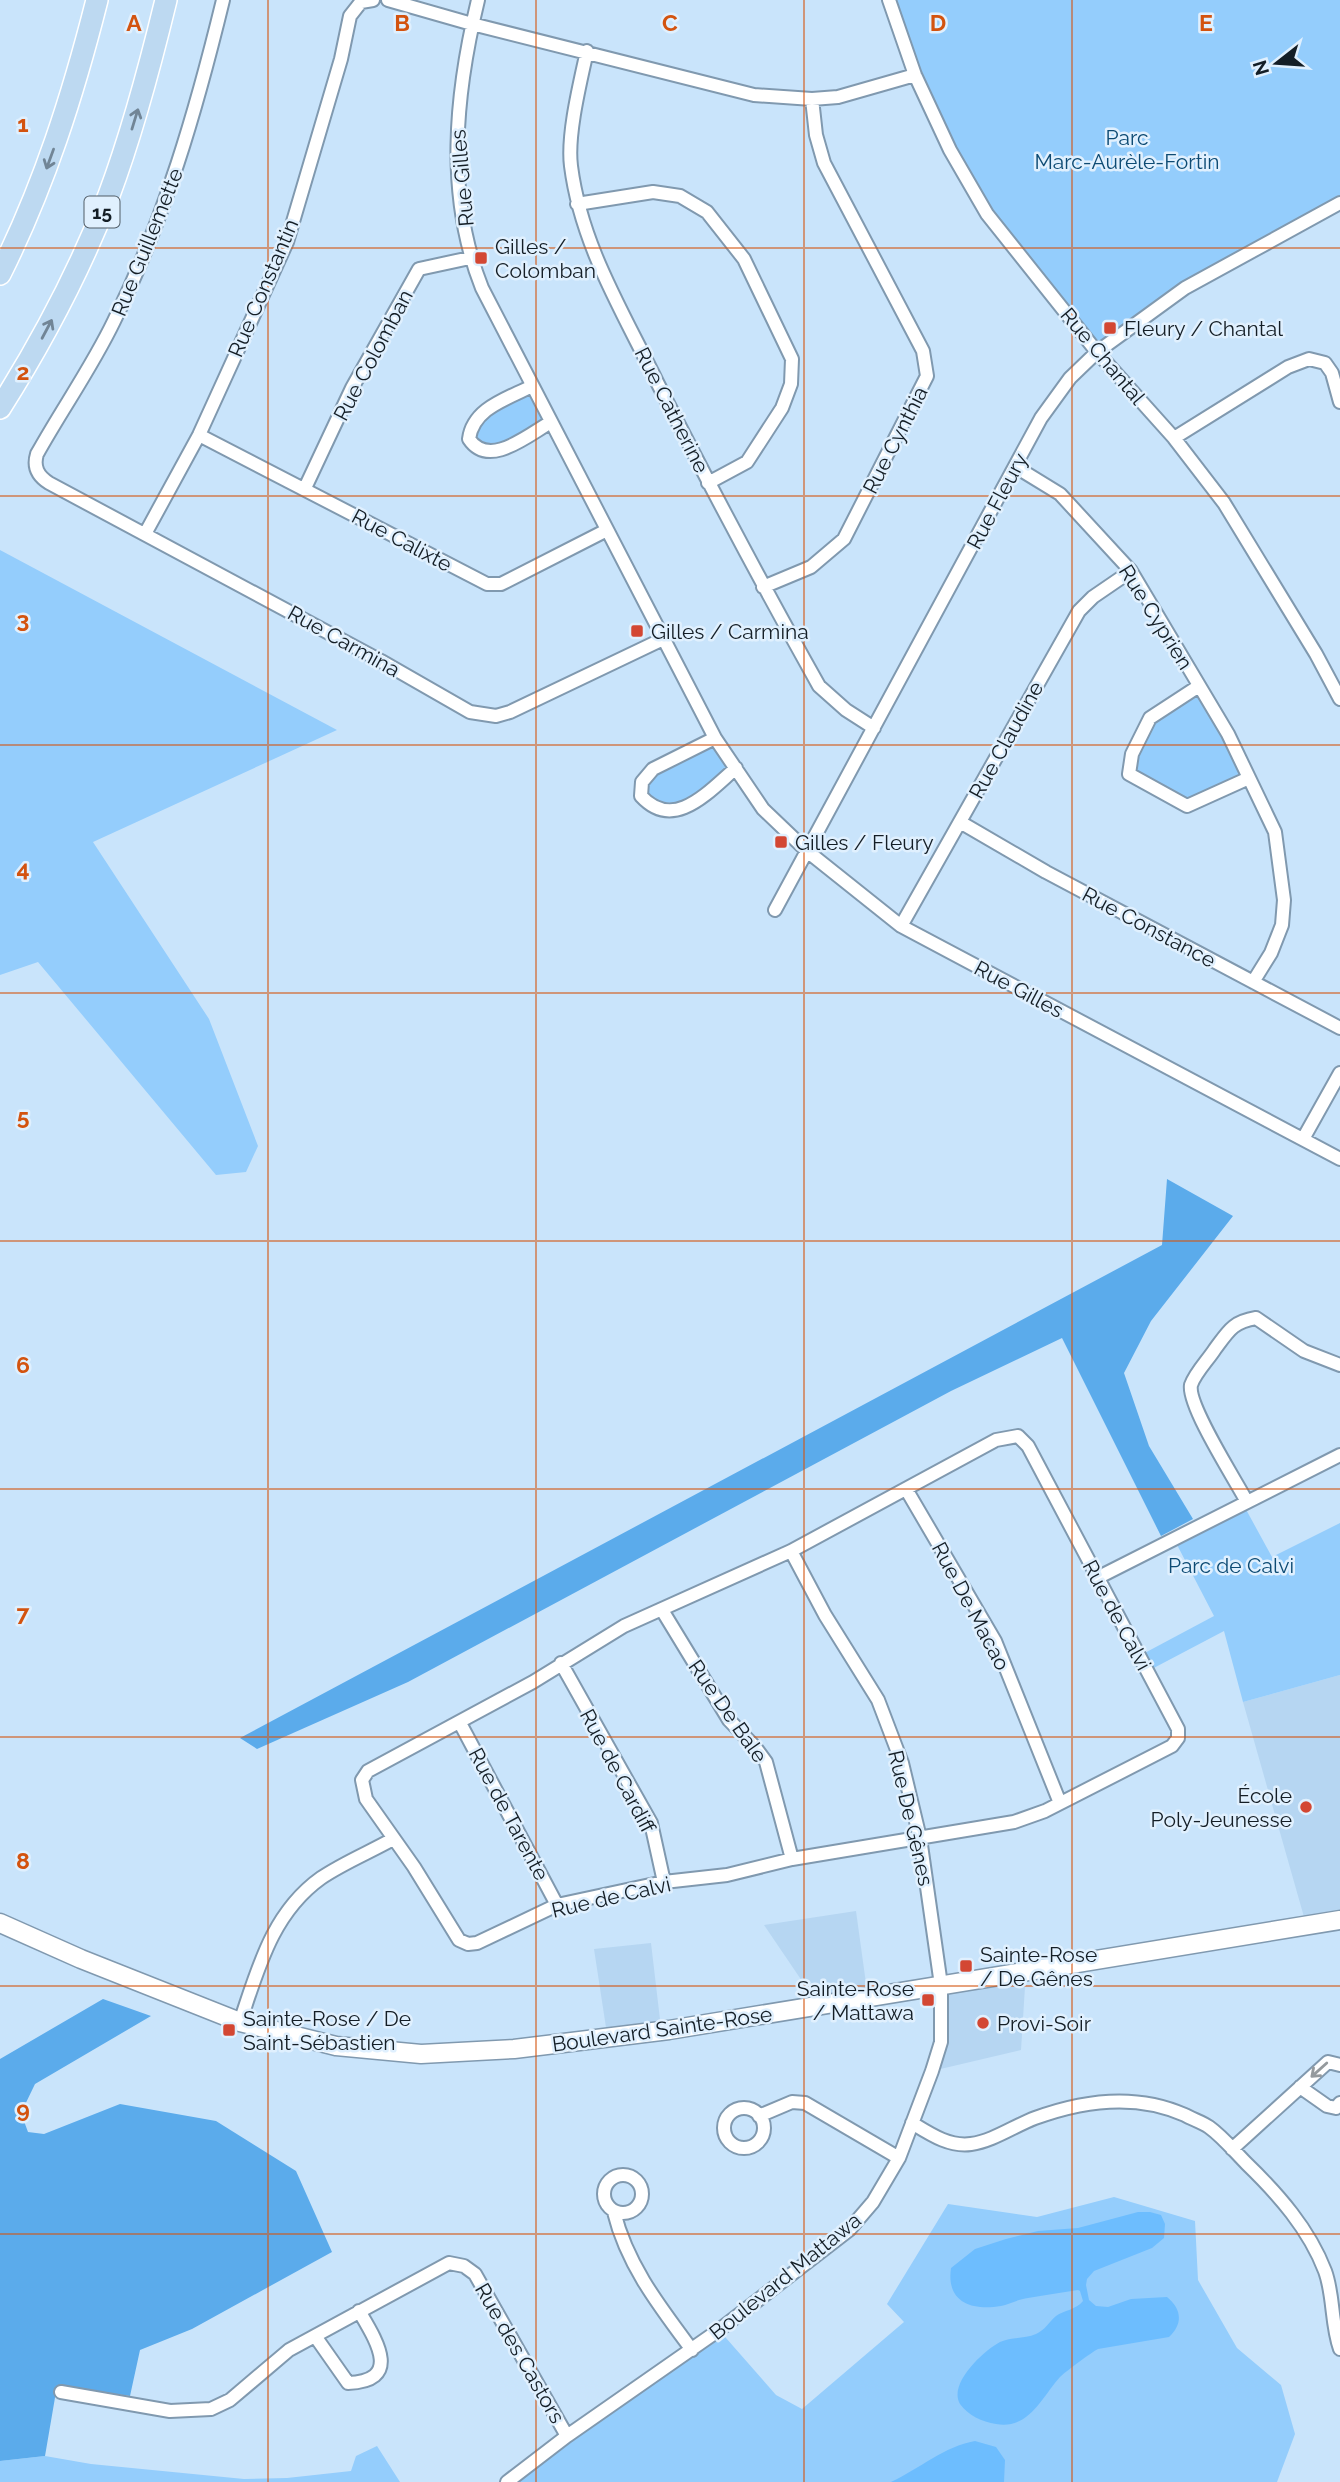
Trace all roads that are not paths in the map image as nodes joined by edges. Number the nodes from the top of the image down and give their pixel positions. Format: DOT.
graph roads {
  1 [pos="97,0"];
  2 [pos="166,0"];
  3 [pos="223,0"];
  4 [pos="373,0"];
  5 [pos="388,0"];
  6 [pos="478,0"];
  7 [pos="889,0"];
  8 [pos="472,24"];
  9 [pos="587,51"];
  10 [pos="915,75"];
  11 [pos="812,99"];
  12 [pos="1340,203"];
  13 [pos="578,204"];
  14 [pos="470,258"];
  15 [pos="0,274"];
  16 [pos="1097,352"];
  17 [pos="532,386"];
  18 [pos="1340,402"];
  19 [pos="0,408"];
  20 [pos="551,422"];
  21 [pos="200,435"];
  22 [pos="1174,438"];
  23 [pos="1016,467"];
  24 [pos="36,468"];
  25 [pos="708,483"];
  26 [pos="305,488"];
  27 [pos="607,530"];
  28 [pos="145,534"];
  29 [pos="1130,571"];
  30 [pos="763,587"];
  31 [pos="663,639"];
  32 [pos="1199,686"];
  33 [pos="1340,699"];
  34 [pos="874,728"];
  35 [pos="715,738"];
  36 [pos="736,768"];
  37 [pos="1249,778"];
  38 [pos="960,822"];
  39 [pos="807,851"];
  40 [pos="775,910"];
  41 [pos="901,926"];
  42 [pos="1253,982"];
  43 [pos="1340,1028"];
  44 [pos="1340,1073"];
  45 [pos="1303,1139"];
  46 [pos="1340,1158"];
  47 [pos="1340,1366"];
  48 [pos="1340,1455"];
  49 [pos="906,1489"];
  50 [pos="1247,1502"];
  51 [pos="791,1551"];
  52 [pos="1097,1578"];
  53 [pos="662,1610"];
  54 [pos="561,1664"];
  55 [pos="460,1723"];
  56 [pos="1060,1803"];
  57 [pos="920,1838"];
  58 [pos="393,1839"];
  59 [pos="792,1859"];
  60 [pos="664,1882"];
  61 [pos="558,1905"];
  62 [pos="1340,1920"];
  63 [pos="0,1923"];
  64 [pos="941,1984"];
  65 [pos="240,2022"];
  66 [pos="1340,2065"];
  67 [pos="1300,2087"];
  68 [pos="1340,2103"];
  69 [pos="759,2116"];
  70 [pos="912,2123"];
  71 [pos="1232,2149"];
  72 [pos="899,2158"];
  73 [pos="614,2212"];
  74 [pos="1336,2301"];
  75 [pos="359,2311"];
  76 [pos="315,2336"];
  77 [pos="1340,2349"];
  78 [pos="692,2350"];
  79 [pos="61,2392"];
  80 [pos="567,2436"];
  81 [pos="507,2482"];
  1 -- 15 [label="highway, one-way"];
  19 -- 2 [label="highway, 15, one-way"];
  3 -- 24 [label="street, Rue Guillemette"];
  4 -- 21 [label="street, Rue Constantin"];
  5 -- 8 [label="street"];
  6 -- 8 [label="street, Rue Gilles"];
  7 -- 10 [label="street, Rue Chantal"];
  8 -- 9 [label="street"];
  8 -- 14 [label="street, Rue Gilles"];
  9 -- 11 [label="street"];
  9 -- 13 [label="street, Rue Catherine"];
  10 -- 11 [label="street"];
  10 -- 16 [label="street, Rue Chantal"];
  11 -- 30 [label="street, Rue Cynthia"];
  12 -- 16 [label="street, Rue Fleury"];
  13 -- 25 [label="street, Rue Catherine"];
  13 -- 25 [label="street"];
  14 -- 17 [label="street, Rue Gilles"];
  14 -- 26 [label="street, Rue Colomban"];
  16 -- 22 [label="street, Rue Chantal"];
  16 -- 23 [label="street, Rue Fleury"];
  17 -- 20 [label="street, Rue Gilles"];
  17 -- 20 [label="street"];
  18 -- 22 [label="street"];
  20 -- 27 [label="street, Rue Gilles"];
  21 -- 26 [label="street, Rue Calixte"];
  21 -- 28 [label="street, Rue Constantin"];
  22 -- 33 [label="street, Rue Chantal"];
  23 -- 29 [label="street, Rue Cyprien"];
  23 -- 34 [label="street, Rue Fleury"];
  24 -- 28 [label="street, Rue Carmina"];
  25 -- 30 [label="street, Rue Catherine"];
  26 -- 27 [label="street, Rue Calixte"];
  27 -- 31 [label="street, Rue Gilles"];
  28 -- 31 [label="street, Rue Carmina"];
  29 -- 32 [label="street, Rue Cyprien"];
  29 -- 38 [label="street, Rue Claudine"];
  30 -- 34 [label="street, Rue Catherine"];
  31 -- 35 [label="street, Rue Gilles"];
  32 -- 37 [label="street, Rue Cyprien"];
  32 -- 37 [label="street, Rue Cyprien"];
  34 -- 39 [label="street, Rue Fleury"];
  35 -- 36 [label="street, Rue Gilles"];
  35 -- 36 [label="street"];
  36 -- 39 [label="street, Rue Gilles"];
  37 -- 42 [label="street, Rue Cyprien"];
  38 -- 41 [label="street, Rue Claudine"];
  38 -- 42 [label="street, Rue Constance"];
  39 -- 40 [label="street, Rue Fleury"];
  39 -- 41 [label="street, Rue Gilles"];
  41 -- 45 [label="street, Rue Gilles"];
  42 -- 43 [label="street, Rue Constance"];
  44 -- 45 [label="street"];
  45 -- 46 [label="street, Rue Gilles"];
  47 -- 50 [label="street"];
  48 -- 50 [label="street"];
  49 -- 51 [label="street, Rue de Calvi"];
  49 -- 52 [label="street, Rue de Calvi"];
  49 -- 56 [label="street, Rue De Macao"];
  50 -- 52 [label="street"];
  51 -- 53 [label="street, Rue de Calvi"];
  51 -- 57 [label="street, Rue De Gênes"];
  52 -- 56 [label="street, Rue de Calvi"];
  53 -- 54 [label="street, Rue de Calvi"];
  53 -- 59 [label="street, Rue De Bale"];
  54 -- 55 [label="street, Rue de Calvi"];
  54 -- 60 [label="street, Rue de Cardiff"];
  55 -- 58 [label="street, Rue de Calvi"];
  55 -- 61 [label="street, Rue de Tarente"];
  56 -- 57 [label="street, Rue de Calvi"];
  57 -- 59 [label="street, Rue de Calvi"];
  57 -- 64 [label="street, Rue De Gênes"];
  58 -- 61 [label="street, Rue de Calvi"];
  58 -- 65 [label="street"];
  59 -- 60 [label="street, Rue de Calvi"];
  60 -- 61 [label="street, Rue de Calvi"];
  62 -- 64 [label="street, Boulevard Sainte-Rose"];
  63 -- 65 [label="street, Boulevard Sainte-Rose"];
  64 -- 65 [label="street, Boulevard Sainte-Rose"];
  64 -- 70 [label="street, Boulevard Mattawa"];
  66 -- 67 [label="street, one-way"];
  67 -- 68 [label="street"];
  67 -- 71 [label="street"];
  69 -- 72 [label="street"];
  70 -- 71 [label="street"];
  70 -- 72 [label="street, Boulevard Mattawa"];
  71 -- 74 [label="street"];
  72 -- 78 [label="street, Boulevard Mattawa"];
  73 -- 78 [label="street"];
  74 -- 77 [label="street"];
  75 -- 76 [label="street, Rue des Castors"];
  75 -- 76 [label="street"];
  75 -- 80 [label="street, Rue des Castors"];
  76 -- 79 [label="street, Rue des Castors"];
  78 -- 80 [label="street, Boulevard Mattawa"];
  80 -- 81 [label="street, Boulevard Mattawa"];
}
